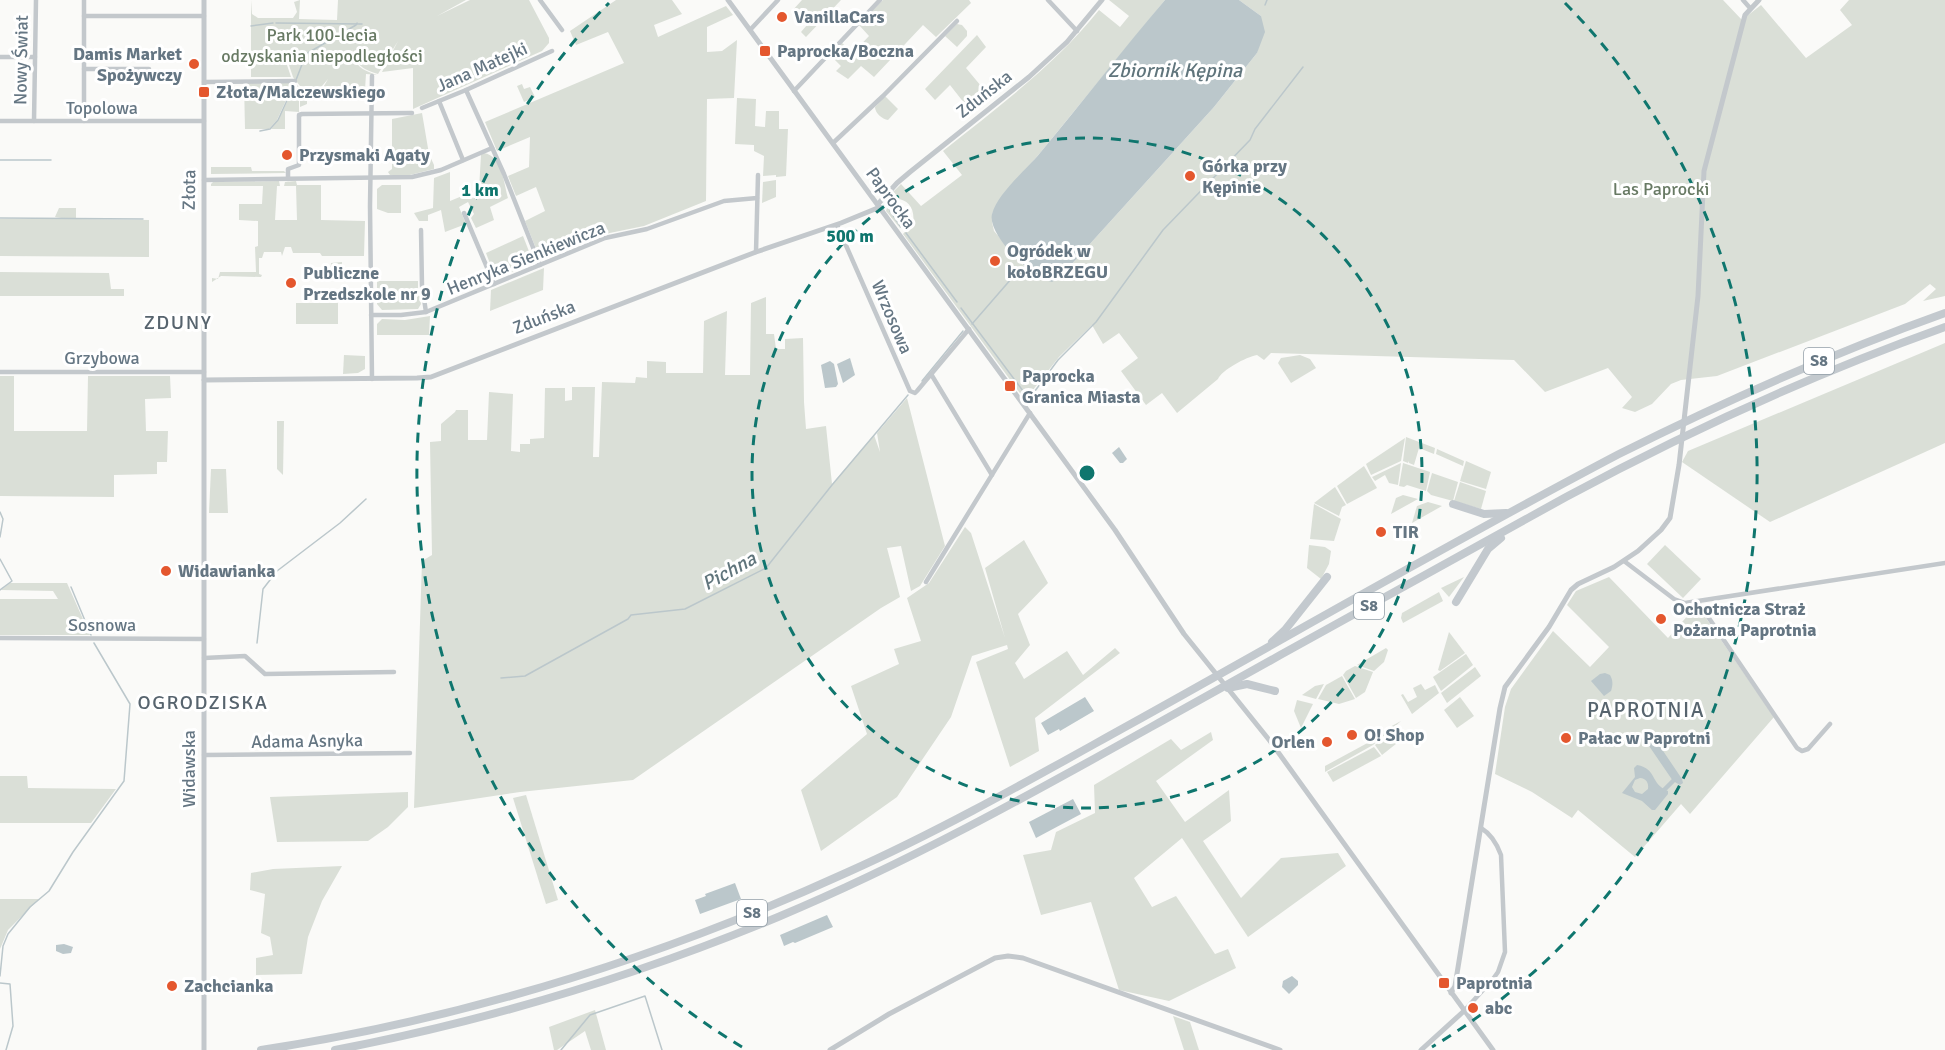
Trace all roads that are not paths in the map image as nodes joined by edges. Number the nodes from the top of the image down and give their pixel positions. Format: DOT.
graph roads {
  1 [pos="36,0"];
  2 [pos="84,0"];
  3 [pos="204,0"];
  4 [pos="540,0"];
  5 [pos="728,0"];
  6 [pos="778,0"];
  7 [pos="880,0"];
  8 [pos="1048,0"];
  9 [pos="1102,0"];
  10 [pos="1743,0"];
  11 [pos="1760,0"];
  12 [pos="1750,8"];
  13 [pos="84,16"];
  14 [pos="204,16"];
  15 [pos="957,21"];
  16 [pos="562,30"];
  17 [pos="750,30"];
  18 [pos="1077,32"];
  19 [pos="552,51"];
  20 [pos="0,57"];
  21 [pos="35,57"];
  22 [pos="84,69"];
  23 [pos="149,69"];
  24 [pos="372,76"];
  25 [pos="294,81"];
  26 [pos="204,82"];
  27 [pos="466,90"];
  28 [pos="794,90"];
  29 [pos="439,101"];
  30 [pos="422,108"];
  31 [pos="371,113"];
  32 [pos="412,113"];
  33 [pos="0,121"];
  34 [pos="33,121"];
  35 [pos="84,121"];
  36 [pos="204,121"];
  37 [pos="833,143"];
  38 [pos="492,148"];
  39 [pos="464,160"];
  40 [pos="758,175"];
  41 [pos="370,178"];
  42 [pos="288,179"];
  43 [pos="204,180"];
  44 [pos="758,198"];
  45 [pos="879,206"];
  46 [pos="464,213"];
  47 [pos="837,225"];
  48 [pos="421,230"];
  49 [pos="756,252"];
  50 [pos="540,265"];
  51 [pos="494,284"];
  52 [pos="426,312"];
  53 [pos="1945,314"];
  54 [pos="371,315"];
  55 [pos="1945,327"];
  56 [pos="969,329"];
  57 [pos="0,372"];
  58 [pos="204,372"];
  59 [pos="931,374"];
  60 [pos="372,379"];
  61 [pos="204,380"];
  62 [pos="1030,414"];
  63 [pos="992,475"];
  64 [pos="1453,504"];
  65 [pos="1513,512"];
  66 [pos="1524,520"];
  67 [pos="1624,561"];
  68 [pos="1945,563"];
  69 [pos="1327,578"];
  70 [pos="926,582"];
  71 [pos="1456,602"];
  72 [pos="1698,602"];
  73 [pos="0,638"];
  74 [pos="204,639"];
  75 [pos="1260,653"];
  76 [pos="204,658"];
  77 [pos="394,672"];
  78 [pos="1275,691"];
  79 [pos="1215,692"];
  80 [pos="1830,724"];
  81 [pos="410,753"];
  82 [pos="204,755"];
  83 [pos="1481,828"];
  84 [pos="1451,993"];
  85 [pos="1464,1011"];
  86 [pos="1424,1048"];
  87 [pos="204,1050"];
  88 [pos="261,1050"];
  89 [pos="335,1050"];
  90 [pos="830,1050"];
  91 [pos="1280,1050"];
  92 [pos="1493,1050"];
  1 -- 21 [label="street, Nowy Świat"];
  2 -- 13 [label="street"];
  3 -- 14 [label="street, Złota"];
  4 -- 16 [label="street"];
  5 -- 17 [label="street, Paprocka"];
  6 -- 17 [label="street"];
  7 -- 28 [label="street"];
  8 -- 18 [label="street"];
  9 -- 18 [label="street, Zduńska"];
  10 -- 12 [label="street"];
  11 -- 12 [label="street"];
  12 -- 67 [label="street"];
  13 -- 14 [label="street"];
  13 -- 22 [label="street"];
  14 -- 26 [label="street, Złota"];
  15 -- 37 [label="street"];
  17 -- 28 [label="street, Paprocka"];
  18 -- 45 [label="street, Zduńska"];
  19 -- 27 [label="street, Jana Matejki"];
  20 -- 21 [label="street"];
  21 -- 34 [label="street, Nowy Świat"];
  22 -- 23 [label="street"];
  22 -- 35 [label="street"];
  24 -- 31 [label="street"];
  25 -- 26 [label="street"];
  26 -- 36 [label="street, Złota"];
  27 -- 29 [label="street, Jana Matejki"];
  27 -- 38 [label="street"];
  28 -- 37 [label="street, Paprocka"];
  29 -- 30 [label="street, Jana Matejki"];
  29 -- 39 [label="street"];
  31 -- 32 [label="street"];
  31 -- 41 [label="street"];
  31 -- 42 [label="street"];
  33 -- 34 [label="street, Topolowa"];
  34 -- 35 [label="street, Topolowa"];
  35 -- 36 [label="street, Topolowa"];
  36 -- 43 [label="street, Złota"];
  37 -- 45 [label="street, Paprocka"];
  38 -- 39 [label="street"];
  38 -- 50 [label="street"];
  39 -- 41 [label="street"];
  40 -- 44 [label="street"];
  41 -- 42 [label="street"];
  41 -- 54 [label="street"];
  42 -- 43 [label="street"];
  43 -- 58 [label="street, Złota"];
  44 -- 49 [label="street"];
  44 -- 50 [label="street, Henryka Sienkiewicza"];
  45 -- 47 [label="street, Zduńska"];
  45 -- 56 [label="street, Paprocka"];
  46 -- 51 [label="street"];
  47 -- 49 [label="street, Zduńska"];
  47 -- 59 [label="street, Wrzosowa"];
  48 -- 52 [label="street"];
  49 -- 60 [label="street, Zduńska"];
  50 -- 51 [label="street, Henryka Sienkiewicza"];
  51 -- 52 [label="street, Henryka Sienkiewicza"];
  52 -- 54 [label="street, Henryka Sienkiewicza"];
  53 -- 65 [label="highway, S8"];
  54 -- 60 [label="street"];
  55 -- 66 [label="highway, S8"];
  56 -- 59 [label="street, Wrzosowa"];
  56 -- 62 [label="street, Paprocka"];
  57 -- 58 [label="street, Grzybowa"];
  58 -- 61 [label="street, Złota"];
  59 -- 63 [label="street"];
  60 -- 61 [label="street, Zduńska"];
  61 -- 74 [label="street, Widawska"];
  62 -- 63 [label="street"];
  62 -- 84 [label="street, Paprocka"];
  63 -- 70 [label="street"];
  64 -- 65 [label="highway"];
  65 -- 75 [label="highway, S8"];
  66 -- 71 [label="highway"];
  66 -- 79 [label="highway, S8"];
  67 -- 72 [label="street"];
  67 -- 83 [label="street"];
  68 -- 72 [label="street"];
  69 -- 75 [label="highway"];
  72 -- 80 [label="street"];
  73 -- 74 [label="street, Sosnowa"];
  74 -- 76 [label="street, Widawska"];
  75 -- 88 [label="highway, S8"];
  76 -- 77 [label="street"];
  76 -- 82 [label="street, Widawska"];
  78 -- 79 [label="highway"];
  79 -- 89 [label="highway, S8"];
  81 -- 82 [label="street, Adama Asnyka"];
  82 -- 87 [label="street, Widawska"];
  83 -- 84 [label="street"];
  83 -- 85 [label="street"];
  84 -- 85 [label="street, Paprocka"];
  85 -- 86 [label="street"];
  85 -- 92 [label="street, Paprocka"];
  90 -- 91 [label="street"];
}
